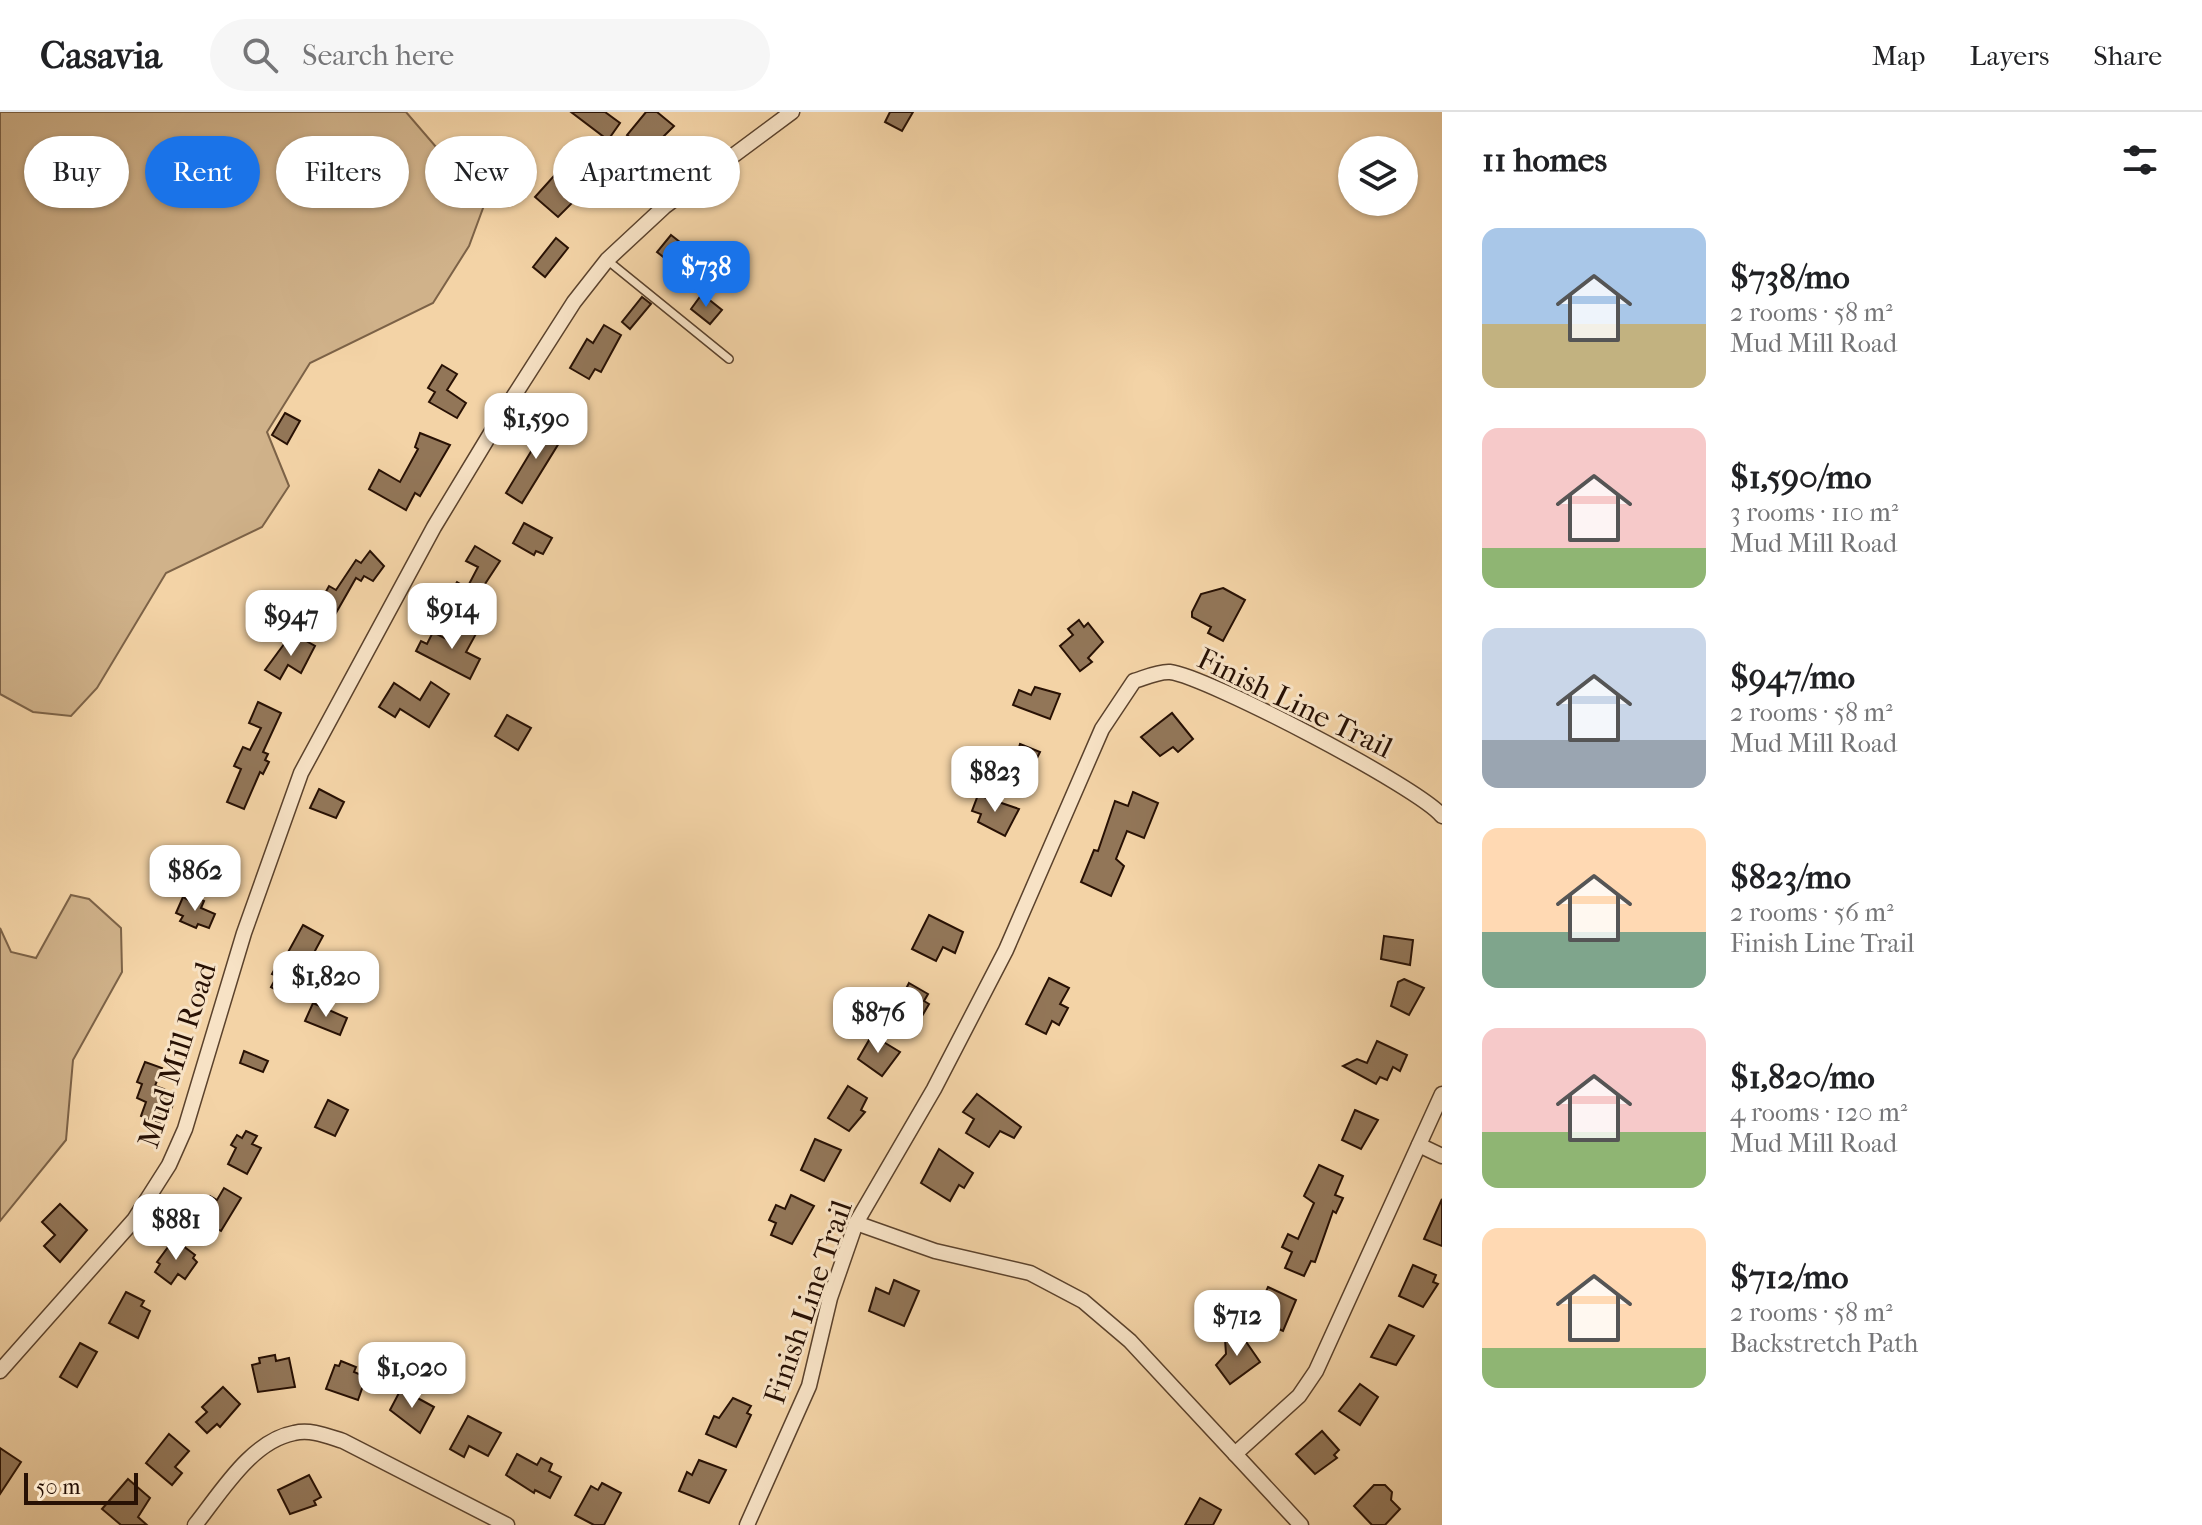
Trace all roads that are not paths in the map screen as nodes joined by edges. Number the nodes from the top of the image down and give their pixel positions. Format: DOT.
graph roads {
  1 [pos="792,112"];
  2 [pos="607,260"];
  3 [pos="729,359"];
  4 [pos="1442,816"];
  5 [pos="1442,1094"];
  6 [pos="1419,1145"];
  7 [pos="1442,1156"];
  8 [pos="856,1223"];
  9 [pos="0,1371"];
  10 [pos="1235,1454"];
  11 [pos="486,1520"];
  12 [pos="195,1525"];
  13 [pos="507,1525"];
  14 [pos="747,1525"];
  15 [pos="1301,1525"];
  1 -- 2 [label="street, Mud Mill Road"];
  2 -- 3 [label="lane"];
  2 -- 9 [label="street, Mud Mill Road"];
  4 -- 8 [label="street, Finish Line Trail"];
  5 -- 6 [label="street"];
  6 -- 7 [label="street"];
  6 -- 10 [label="street"];
  8 -- 10 [label="street"];
  8 -- 14 [label="street, Finish Line Trail"];
  10 -- 15 [label="street"];
  11 -- 12 [label="street"];
  11 -- 13 [label="street"];
}
